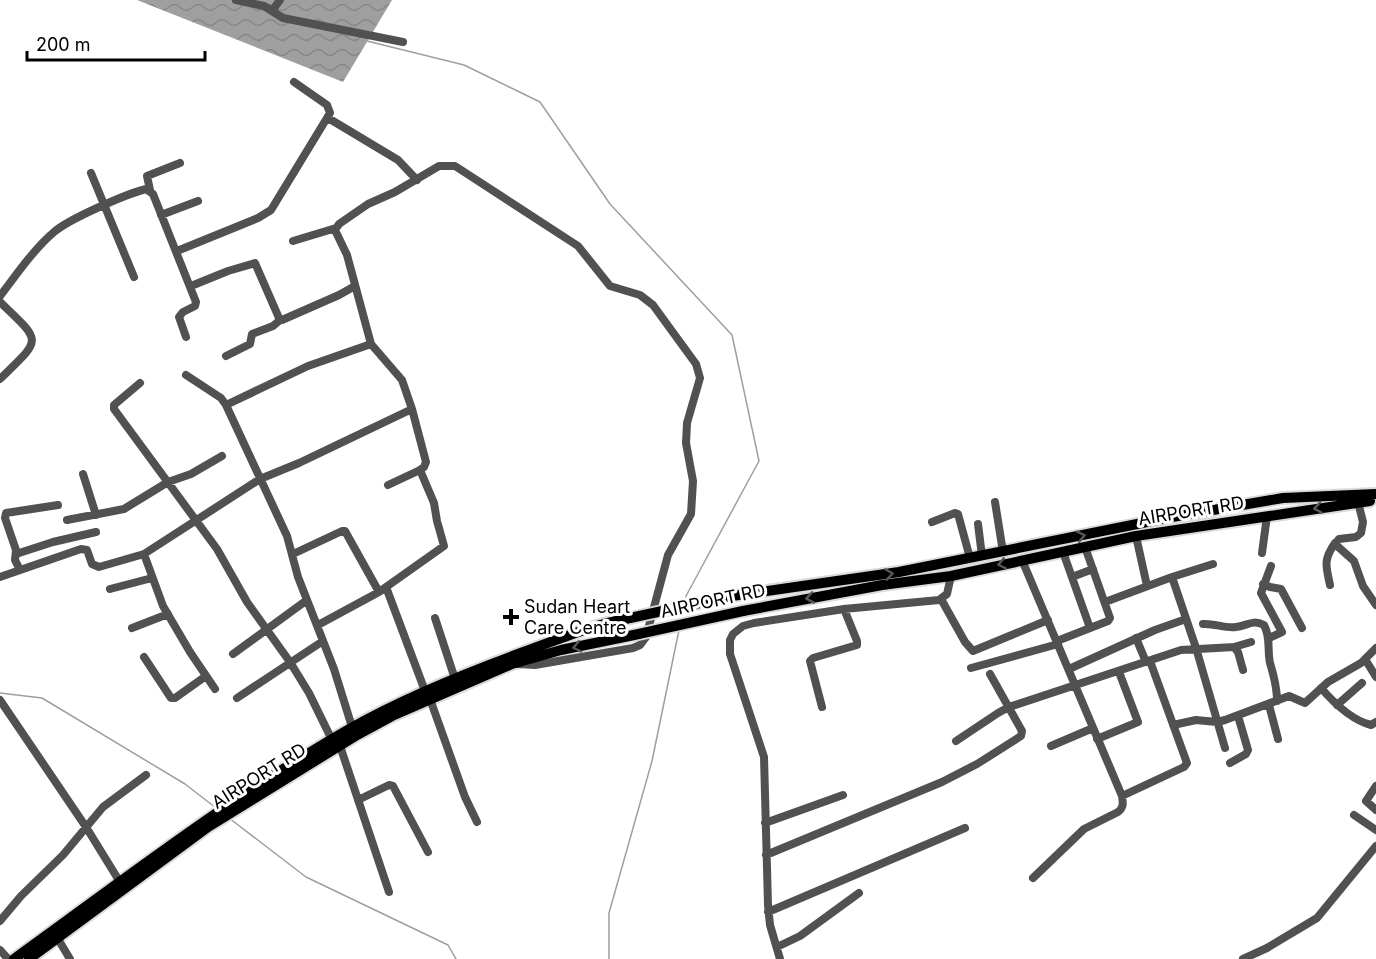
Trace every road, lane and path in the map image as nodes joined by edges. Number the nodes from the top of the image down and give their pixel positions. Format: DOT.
graph roads {
  1 [pos="236,0"];
  2 [pos="280,0"];
  3 [pos="272,11"];
  4 [pos="403,42"];
  5 [pos="294,82"];
  6 [pos="328,118"];
  7 [pos="180,163"];
  8 [pos="91,173"];
  9 [pos="417,180"];
  10 [pos="150,190"];
  11 [pos="198,201"];
  12 [pos="104,206"];
  13 [pos="161,215"];
  14 [pos="336,228"];
  15 [pos="293,240"];
  16 [pos="177,251"];
  17 [pos="134,277"];
  18 [pos="191,286"];
  19 [pos="355,286"];
  20 [pos="0,296"];
  21 [pos="0,302"];
  22 [pos="280,320"];
  23 [pos="186,338"];
  24 [pos="371,344"];
  25 [pos="225,356"];
  26 [pos="186,375"];
  27 [pos="0,379"];
  28 [pos="140,383"];
  29 [pos="226,405"];
  30 [pos="412,409"];
  31 [pos="222,456"];
  32 [pos="420,470"];
  33 [pos="83,474"];
  34 [pos="260,479"];
  35 [pos="168,482"];
  36 [pos="388,485"];
  37 [pos="1376,494"];
  38 [pos="1376,500"];
  39 [pos="995,502"];
  40 [pos="1358,502"];
  41 [pos="58,505"];
  42 [pos="96,515"];
  43 [pos="1267,516"];
  44 [pos="67,520"];
  45 [pos="196,520"];
  46 [pos="932,522"];
  47 [pos="978,524"];
  48 [pos="96,532"];
  49 [pos="1136,536"];
  50 [pos="1335,543"];
  51 [pos="1085,547"];
  52 [pos="1003,552"];
  53 [pos="1063,552"];
  54 [pos="1262,552"];
  55 [pos="16,554"];
  56 [pos="144,554"];
  57 [pos="293,554"];
  58 [pos="982,556"];
  59 [pos="970,558"];
  60 [pos="1022,560"];
  61 [pos="1213,564"];
  62 [pos="1270,566"];
  63 [pos="1093,569"];
  64 [pos="20,570"];
  65 [pos="951,576"];
  66 [pos="0,577"];
  67 [pos="1072,577"];
  68 [pos="1172,577"];
  69 [pos="152,578"];
  70 [pos="1263,584"];
  71 [pos="1330,585"];
  72 [pos="1147,586"];
  73 [pos="110,589"];
  74 [pos="382,589"];
  75 [pos="941,599"];
  76 [pos="306,600"];
  77 [pos="1105,602"];
  78 [pos="1376,605"];
  79 [pos="844,609"];
  80 [pos="168,614"];
  81 [pos="435,618"];
  82 [pos="1186,619"];
  83 [pos="1048,620"];
  84 [pos="1203,624"];
  85 [pos="318,625"];
  86 [pos="132,628"];
  87 [pos="1090,628"];
  88 [pos="1302,628"];
  89 [pos="267,629"];
  90 [pos="1136,638"];
  91 [pos="1269,639"];
  92 [pos="323,641"];
  93 [pos="1058,642"];
  94 [pos="1251,642"];
  95 [pos="1234,647"];
  96 [pos="1196,648"];
  97 [pos="1376,648"];
  98 [pos="233,654"];
  99 [pos="144,657"];
  100 [pos="1365,659"];
  101 [pos="290,662"];
  102 [pos="1148,662"];
  103 [pos="514,664"];
  104 [pos="971,668"];
  105 [pos="1069,669"];
  106 [pos="1243,669"];
  107 [pos="1119,672"];
  108 [pos="990,674"];
  109 [pos="206,676"];
  110 [pos="1376,677"];
  111 [pos="455,679"];
  112 [pos="1362,683"];
  113 [pos="1075,687"];
  114 [pos="1321,688"];
  115 [pos="215,689"];
  116 [pos="427,695"];
  117 [pos="237,698"];
  118 [pos="0,700"];
  119 [pos="1273,703"];
  120 [pos="1337,705"];
  121 [pos="1009,707"];
  122 [pos="822,708"];
  123 [pos="1238,716"];
  124 [pos="1216,722"];
  125 [pos="1173,725"];
  126 [pos="1374,726"];
  127 [pos="352,727"];
  128 [pos="1092,728"];
  129 [pos="1097,739"];
  130 [pos="1278,739"];
  131 [pos="956,741"];
  132 [pos="336,743"];
  133 [pos="1051,746"];
  134 [pos="1225,748"];
  135 [pos="1230,763"];
  136 [pos="146,775"];
  137 [pos="1376,786"];
  138 [pos="843,795"];
  139 [pos="1122,796"];
  140 [pos="358,800"];
  141 [pos="1376,810"];
  142 [pos="1354,815"];
  143 [pos="477,822"];
  144 [pos="765,823"];
  145 [pos="86,827"];
  146 [pos="964,828"];
  147 [pos="1376,830"];
  148 [pos="1376,846"];
  149 [pos="429,852"];
  150 [pos="766,855"];
  151 [pos="1033,878"];
  152 [pos="123,886"];
  153 [pos="389,892"];
  154 [pos="859,893"];
  155 [pos="768,912"];
  156 [pos="0,921"];
  157 [pos="58,939"];
  158 [pos="777,947"];
  159 [pos="0,950"];
  160 [pos="8,959"];
  161 [pos="14,959"];
  162 [pos="29,959"];
  163 [pos="70,959"];
  164 [pos="780,959"];
  165 [pos="1243,959"];
  1 -- 3 [label="street"];
  2 -- 3 [label="street"];
  3 -- 4 [label="street"];
  5 -- 6 [label="street"];
  6 -- 9 [label="street"];
  6 -- 16 [label="street"];
  7 -- 10 [label="street"];
  8 -- 12 [label="street"];
  9 -- 14 [label="street"];
  9 -- 103 [label="street"];
  10 -- 12 [label="street"];
  10 -- 13 [label="street"];
  11 -- 13 [label="street"];
  12 -- 17 [label="street"];
  12 -- 20 [label="street"];
  13 -- 16 [label="street"];
  14 -- 15 [label="street"];
  14 -- 19 [label="street"];
  16 -- 18 [label="street"];
  18 -- 22 [label="street"];
  18 -- 23 [label="street"];
  19 -- 22 [label="street"];
  19 -- 24 [label="street"];
  21 -- 27 [label="street"];
  22 -- 25 [label="street"];
  24 -- 29 [label="street"];
  24 -- 30 [label="street"];
  26 -- 29 [label="street"];
  28 -- 35 [label="street"];
  29 -- 34 [label="street"];
  30 -- 32 [label="street"];
  30 -- 34 [label="street"];
  31 -- 35 [label="street"];
  32 -- 36 [label="street"];
  32 -- 74 [label="street"];
  33 -- 42 [label="street"];
  34 -- 45 [label="street"];
  34 -- 57 [label="street"];
  35 -- 42 [label="street"];
  35 -- 45 [label="street"];
  52 -- 37 [label="main road, one-way"];
  38 -- 40 [label="main road, AIRPORT RD"];
  39 -- 52 [label="street"];
  40 -- 43 [label="main road, AIRPORT RD, one-way"];
  40 -- 50 [label="street"];
  41 -- 55 [label="street"];
  42 -- 44 [label="street"];
  43 -- 49 [label="main road, AIRPORT RD"];
  43 -- 54 [label="street"];
  45 -- 56 [label="street"];
  45 -- 89 [label="street"];
  46 -- 59 [label="street"];
  47 -- 58 [label="street"];
  48 -- 55 [label="street"];
  49 -- 51 [label="main road, AIRPORT RD"];
  49 -- 72 [label="street"];
  50 -- 71 [label="street"];
  50 -- 78 [label="street"];
  51 -- 53 [label="main road, AIRPORT RD"];
  51 -- 63 [label="street"];
  52 -- 58 [label="main road"];
  53 -- 60 [label="main road, AIRPORT RD"];
  53 -- 67 [label="street"];
  55 -- 64 [label="street"];
  56 -- 64 [label="street"];
  56 -- 69 [label="street"];
  57 -- 74 [label="street"];
  57 -- 76 [label="street"];
  58 -- 59 [label="main road"];
  111 -- 59 [label="main road, one-way, bridge"];
  60 -- 65 [label="main road, AIRPORT RD, one-way"];
  60 -- 83 [label="street"];
  61 -- 68 [label="street"];
  62 -- 70 [label="street"];
  63 -- 67 [label="street"];
  63 -- 77 [label="street"];
  64 -- 66 [label="street"];
  65 -- 75 [label="street"];
  65 -- 103 [label="main road, AIRPORT RD, one-way, bridge"];
  67 -- 87 [label="street"];
  68 -- 72 [label="street"];
  68 -- 82 [label="street"];
  69 -- 73 [label="street"];
  69 -- 80 [label="street"];
  70 -- 88 [label="street"];
  70 -- 91 [label="street"];
  72 -- 77 [label="street"];
  74 -- 85 [label="street"];
  74 -- 116 [label="street"];
  75 -- 79 [label="street"];
  75 -- 83 [label="street"];
  76 -- 85 [label="street"];
  76 -- 89 [label="street"];
  77 -- 87 [label="street"];
  79 -- 122 [label="street"];
  79 -- 144 [label="street"];
  80 -- 86 [label="street"];
  80 -- 109 [label="street"];
  81 -- 111 [label="street"];
  82 -- 90 [label="street"];
  82 -- 96 [label="street"];
  83 -- 93 [label="street"];
  84 -- 91 [label="street"];
  85 -- 92 [label="street"];
  87 -- 93 [label="street"];
  89 -- 98 [label="street"];
  89 -- 101 [label="street"];
  90 -- 102 [label="street"];
  90 -- 105 [label="street"];
  91 -- 119 [label="street"];
  92 -- 101 [label="street"];
  92 -- 127 [label="street"];
  93 -- 104 [label="street"];
  93 -- 105 [label="street"];
  94 -- 95 [label="street"];
  95 -- 96 [label="street"];
  95 -- 106 [label="street"];
  96 -- 102 [label="street"];
  96 -- 124 [label="street"];
  97 -- 100 [label="street"];
  99 -- 109 [label="street"];
  100 -- 110 [label="street"];
  100 -- 114 [label="street"];
  101 -- 117 [label="street"];
  101 -- 132 [label="street"];
  102 -- 107 [label="street"];
  102 -- 125 [label="street"];
  103 -- 116 [label="main road, AIRPORT RD"];
  105 -- 113 [label="street"];
  107 -- 113 [label="street"];
  107 -- 129 [label="street"];
  108 -- 121 [label="street"];
  109 -- 115 [label="street"];
  111 -- 116 [label="main road"];
  112 -- 120 [label="street"];
  113 -- 121 [label="street"];
  113 -- 128 [label="street"];
  114 -- 119 [label="street"];
  114 -- 120 [label="street"];
  116 -- 127 [label="main road"];
  116 -- 132 [label="main road, AIRPORT RD"];
  116 -- 143 [label="street"];
  118 -- 145 [label="street"];
  119 -- 123 [label="street"];
  119 -- 130 [label="street"];
  120 -- 126 [label="street"];
  121 -- 131 [label="street"];
  121 -- 150 [label="street"];
  123 -- 124 [label="street"];
  123 -- 135 [label="street"];
  124 -- 125 [label="street"];
  124 -- 134 [label="street"];
  125 -- 139 [label="street"];
  127 -- 132 [label="main road"];
  128 -- 129 [label="street"];
  128 -- 133 [label="street"];
  129 -- 139 [label="street"];
  132 -- 140 [label="street"];
  132 -- 152 [label="main road, AIRPORT RD"];
  136 -- 145 [label="street"];
  137 -- 141 [label="street"];
  138 -- 144 [label="street"];
  139 -- 151 [label="street"];
  140 -- 149 [label="street"];
  140 -- 153 [label="street"];
  142 -- 147 [label="street"];
  144 -- 150 [label="street"];
  145 -- 152 [label="street"];
  145 -- 156 [label="street"];
  146 -- 155 [label="street"];
  148 -- 165 [label="street"];
  150 -- 155 [label="street"];
  152 -- 157 [label="main road, AIRPORT RD"];
  152 -- 161 [label="main road"];
  154 -- 158 [label="street"];
  155 -- 158 [label="street"];
  157 -- 162 [label="main road, AIRPORT RD"];
  157 -- 163 [label="street"];
  158 -- 164 [label="street"];
  159 -- 160 [label="street"];
}
